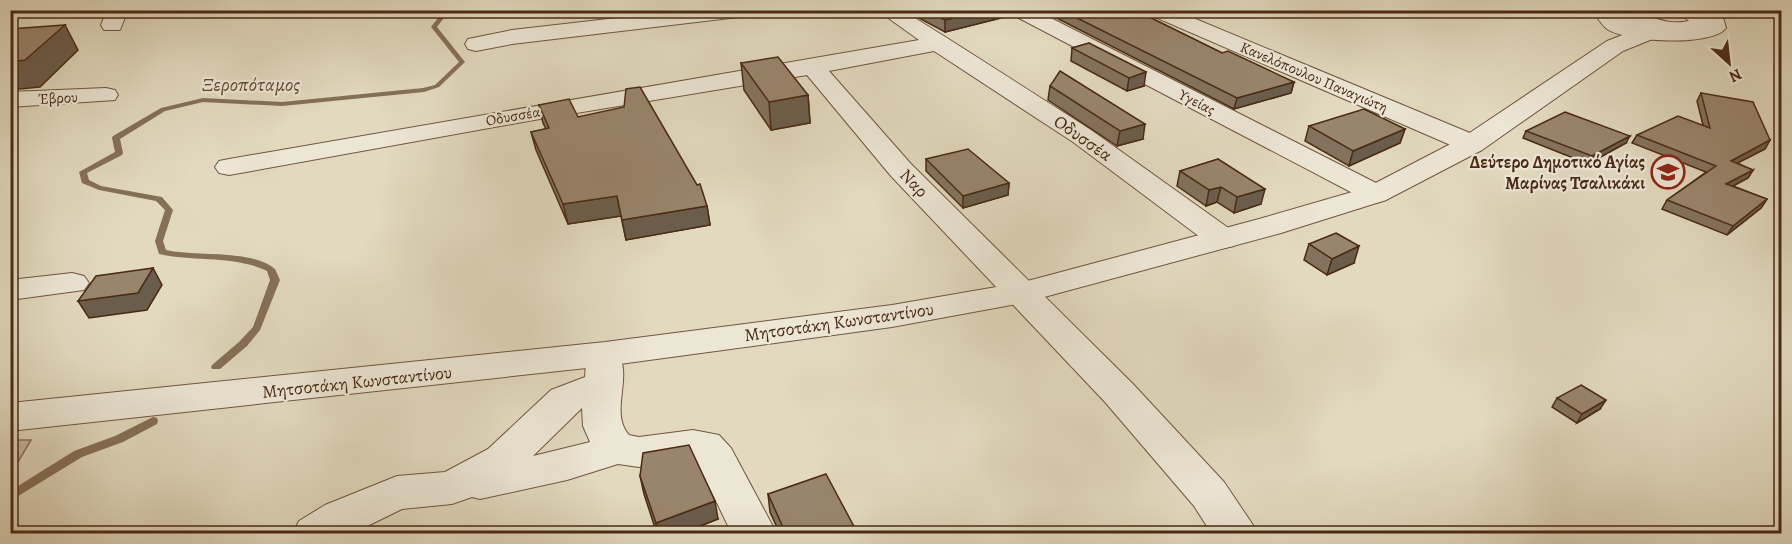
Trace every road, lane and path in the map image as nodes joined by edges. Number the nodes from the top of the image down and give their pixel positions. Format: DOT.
graph roads {
  1 [pos="747,10"];
  2 [pos="887,10"];
  3 [pos="1018,10"];
  4 [pos="1155,10"];
  5 [pos="1734,10"];
  6 [pos="1689,17"];
  7 [pos="1615,22"];
  8 [pos="1645,34"];
  9 [pos="939,43"];
  10 [pos="476,44"];
  11 [pos="813,67"];
  12 [pos="106,95"];
  13 [pos="10,100"];
  14 [pos="1472,144"];
  15 [pos="229,167"];
  16 [pos="1376,194"];
  17 [pos="1223,239"];
  18 [pos="72,283"];
  19 [pos="10,290"];
  20 [pos="1022,293"];
  21 [pos="604,369"];
  22 [pos="10,417"];
  23 [pos="618,448"];
  24 [pos="452,488"];
  25 [pos="315,534"];
  26 [pos="755,534"];
  27 [pos="1237,534"];
  1 -- 10 [label="street"];
  2 -- 9 [label="street, Οδυσσέα"];
  3 -- 16 [label="street, Υγείας"];
  4 -- 14 [label="street, Κανελόπουλου Παναγιώτη"];
  5 -- 8 [label="street"];
  6 -- 7 [label="street"];
  6 -- 8 [label="street, Μητσοτάκη Κωνσταντίνου"];
  7 -- 8 [label="street, Μητσοτάκη Κωνσταντίνου"];
  7 -- 14 [label="street, Μητσοτάκη Κωνσταντίνου"];
  9 -- 11 [label="street, Οδυσσέα"];
  9 -- 17 [label="street, Οδυσσέα"];
  11 -- 15 [label="street, Οδυσσέα"];
  11 -- 20 [label="street, Ναρ"];
  12 -- 13 [label="street, Έβρου"];
  14 -- 16 [label="street, Μητσοτάκη Κωνσταντίνου"];
  16 -- 17 [label="street, Μητσοτάκη Κωνσταντίνου"];
  17 -- 20 [label="street, Μητσοτάκη Κωνσταντίνου"];
  18 -- 19 [label="street"];
  20 -- 21 [label="street, Μητσοτάκη Κωνσταντίνου"];
  20 -- 27 [label="street"];
  21 -- 22 [label="street, Μητσοτάκη Κωνσταντίνου"];
  21 -- 23 [label="street"];
  21 -- 24 [label="street"];
  23 -- 24 [label="street"];
  23 -- 26 [label="street"];
  24 -- 25 [label="street"];
}
